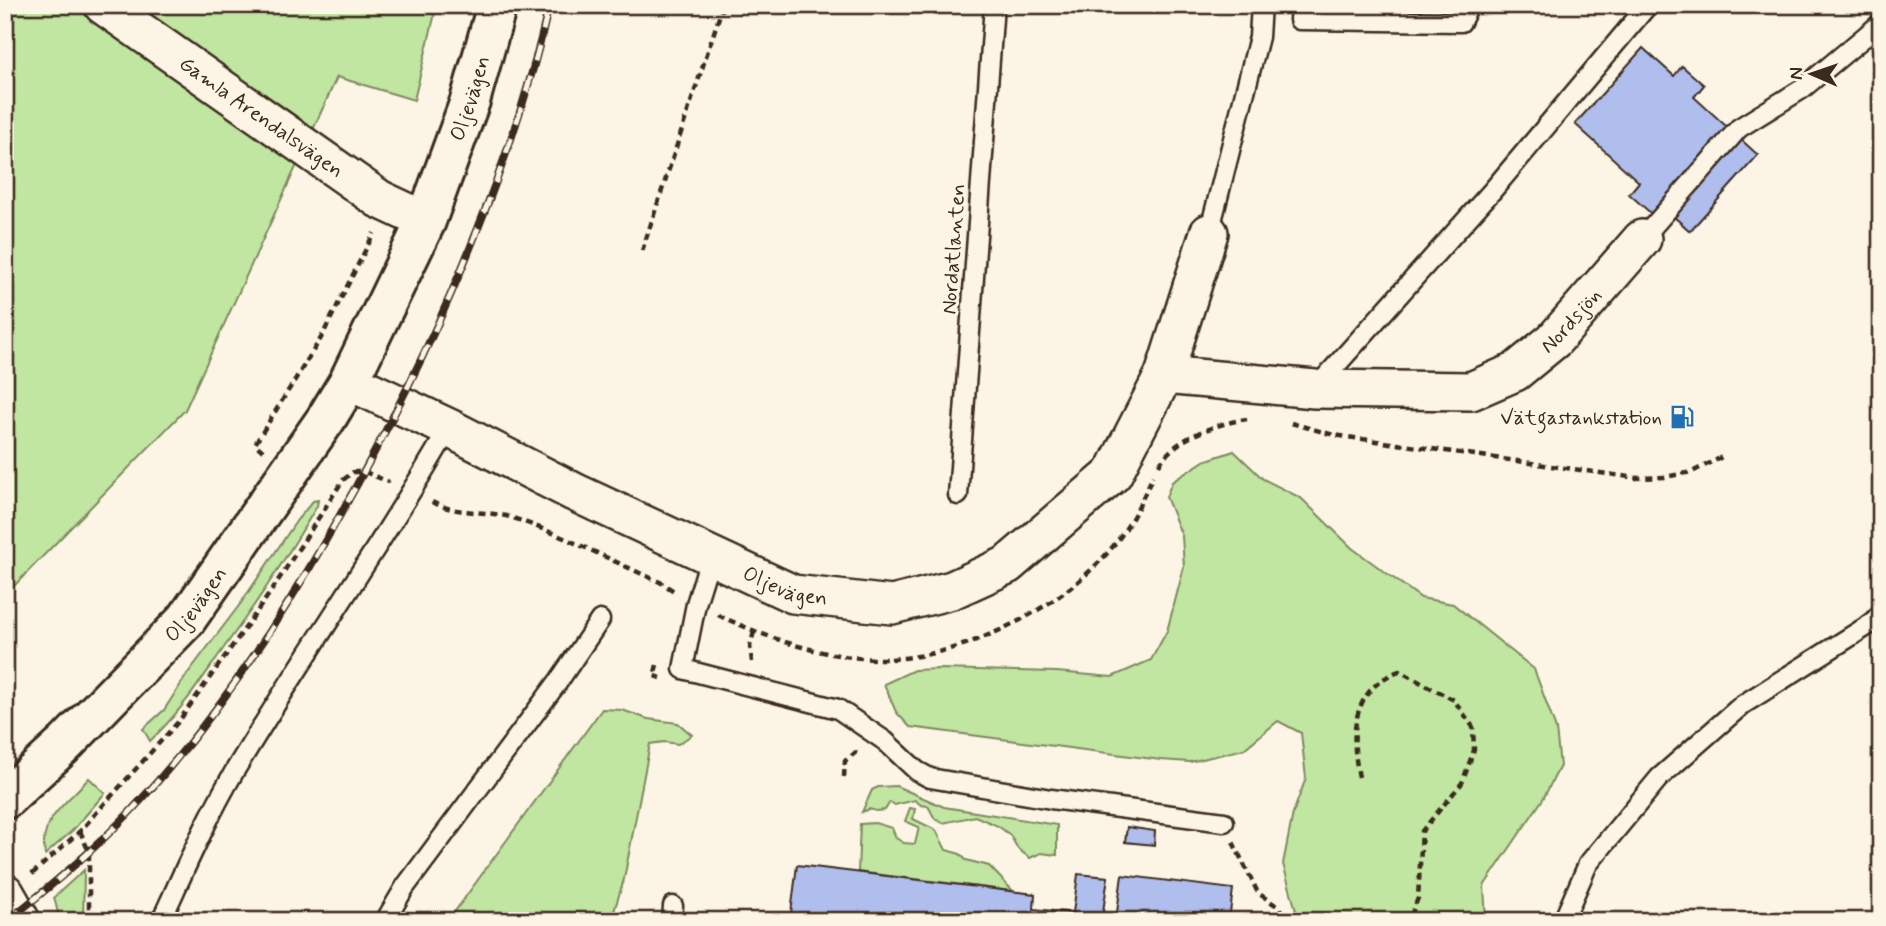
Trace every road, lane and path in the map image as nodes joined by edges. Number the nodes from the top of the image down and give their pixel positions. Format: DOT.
graph roads {
  1 [pos="103,5"];
  2 [pos="497,5"];
  3 [pos="723,5"];
  4 [pos="993,5"];
  5 [pos="1261,5"];
  6 [pos="1300,5"];
  7 [pos="1469,5"];
  8 [pos="1648,5"];
  9 [pos="1881,23"];
  10 [pos="384,202"];
  11 [pos="426,221"];
  12 [pos="1209,233"];
  13 [pos="1642,239"];
  14 [pos="642,251"];
  15 [pos="1164,375"];
  16 [pos="349,381"];
  17 [pos="1315,388"];
  18 [pos="449,428"];
  19 [pos="289,470"];
  20 [pos="958,495"];
  21 [pos="711,556"];
  22 [pos="1881,613"];
  23 [pos="600,620"];
  24 [pos="1359,778"];
  25 [pos="5,799"];
  26 [pos="1224,822"];
  27 [pos="80,831"];
  28 [pos="5,893"];
  29 [pos="21,921"];
  30 [pos="89,921"];
  31 [pos="161,921"];
  32 [pos="385,921"];
  33 [pos="1289,921"];
  34 [pos="1409,921"];
  35 [pos="1563,921"];
  1 -- 10 [label="street, Gamla Arendalsvägen"];
  2 -- 11 [label="street, Oljevägen"];
  3 -- 14 [label="path"];
  4 -- 20 [label="lane, Nordatlanten"];
  5 -- 12 [label="lane"];
  6 -- 7 [label="lane"];
  8 -- 17 [label="lane"];
  9 -- 13 [label="lane, Nordsjön"];
  10 -- 11 [label="street, Gamla Arendalsvägen"];
  10 -- 19 [label="path"];
  11 -- 16 [label="street, Oljevägen"];
  12 -- 15 [label="street, Oljevägen"];
  13 -- 17 [label="street, Nordsjön"];
  15 -- 17 [label="street, Nordsjön"];
  15 -- 21 [label="street, Oljevägen"];
  16 -- 18 [label="street, Oljevägen"];
  16 -- 19 [label="street, Oljevägen"];
  18 -- 21 [label="street, Oljevägen"];
  18 -- 31 [label="lane"];
  19 -- 25 [label="street, Oljevägen"];
  21 -- 26 [label="lane"];
  22 -- 35 [label="lane"];
  23 -- 32 [label="lane"];
  24 -- 34 [label="path"];
  26 -- 33 [label="path"];
  27 -- 30 [label="path"];
  28 -- 29 [label="street"];
}
